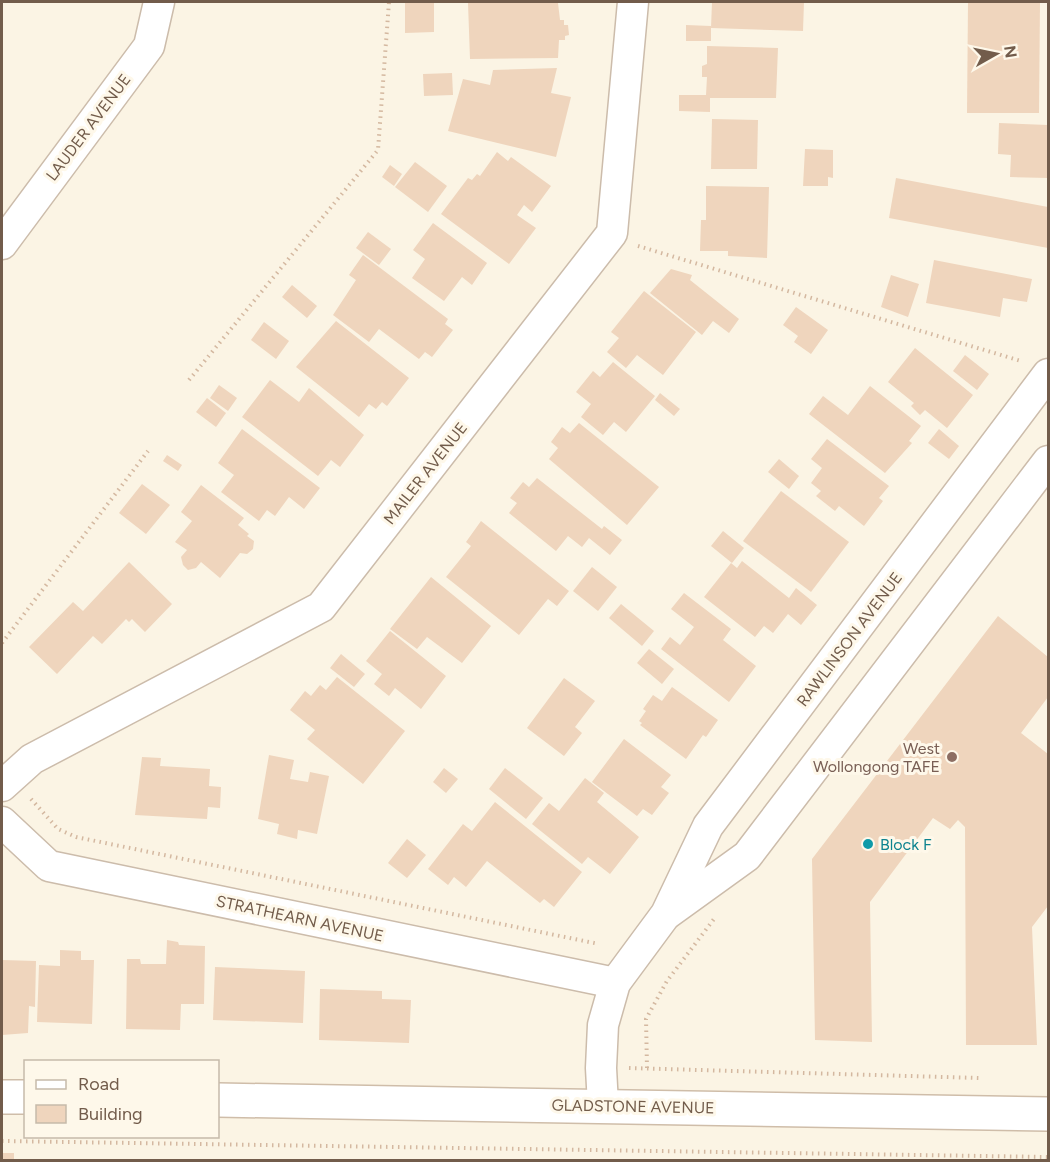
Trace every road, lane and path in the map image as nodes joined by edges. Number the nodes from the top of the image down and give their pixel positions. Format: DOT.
graph roads {
  1 [pos="159,2"];
  2 [pos="390,2"];
  3 [pos="633,2"];
  4 [pos="2,244"];
  5 [pos="629,244"];
  6 [pos="1037,368"];
  7 [pos="189,380"];
  8 [pos="148,451"];
  9 [pos="1048,461"];
  10 [pos="2,643"];
  11 [pos="2,786"];
  12 [pos="46,814"];
  13 [pos="2,822"];
  14 [pos="666,914"];
  15 [pos="599,944"];
  16 [pos="662,977"];
  17 [pos="667,981"];
  18 [pos="615,983"];
  19 [pos="641,1068"];
  20 [pos="990,1078"];
  21 [pos="2,1097"];
  22 [pos="24,1097"];
  23 [pos="219,1100"];
  24 [pos="603,1105"];
  25 [pos="1048,1114"];
  26 [pos="2,1141"];
  27 [pos="659,1143"];
  28 [pos="658,1150"];
  29 [pos="1048,1157"];
  1 -- 4 [label="street, LAUDER AVENUE"];
  2 -- 7 [label="path"];
  3 -- 11 [label="street, MAILER AVENUE"];
  5 -- 6 [label="path"];
  6 -- 14 [label="street, RAWLINSON AVENUE"];
  8 -- 10 [label="path"];
  9 -- 14 [label="street, RAWLINSON AVENUE"];
  12 -- 15 [label="path"];
  13 -- 18 [label="street, STRATHEARN AVENUE"];
  14 -- 18 [label="street, RAWLINSON AVENUE"];
  16 -- 17 [label="path"];
  18 -- 24 [label="street, RAWLINSON AVENUE"];
  19 -- 20 [label="path"];
  21 -- 22 [label="main road"];
  23 -- 24 [label="main road, GLADSTONE AVENUE"];
  24 -- 25 [label="main road, GLADSTONE AVENUE"];
  26 -- 28 [label="path"];
  27 -- 28 [label="path"];
  28 -- 29 [label="path"];
}
